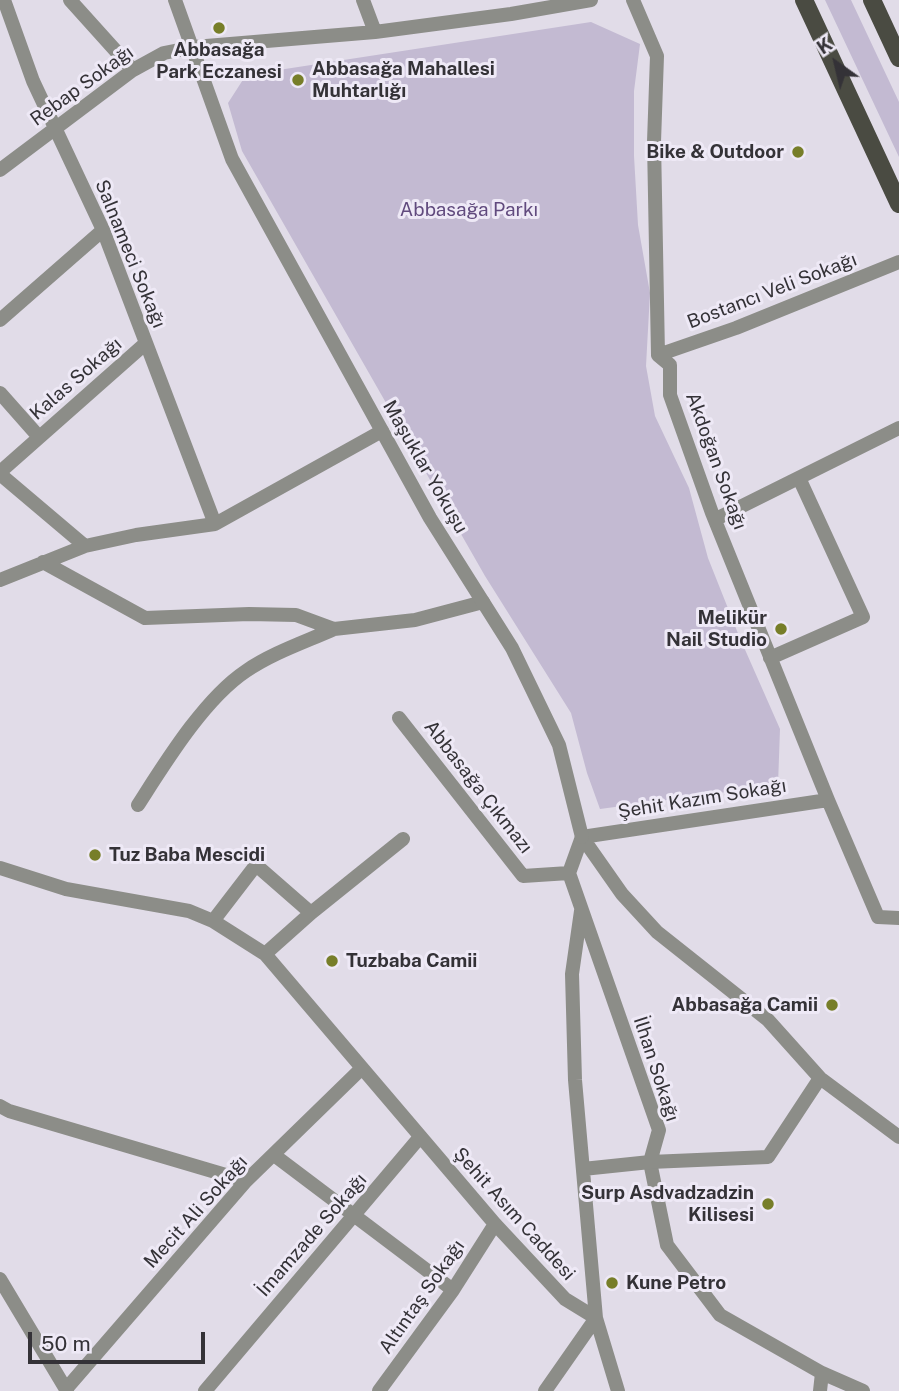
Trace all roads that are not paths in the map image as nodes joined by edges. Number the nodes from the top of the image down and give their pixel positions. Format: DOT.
graph roads {
  1 [pos="4,0"];
  2 [pos="70,0"];
  3 [pos="175,0"];
  4 [pos="363,0"];
  5 [pos="591,0"];
  6 [pos="633,0"];
  7 [pos="804,0"];
  8 [pos="872,0"];
  9 [pos="549,4"];
  10 [pos="375,32"];
  11 [pos="194,47"];
  12 [pos="899,58"];
  13 [pos="133,70"];
  14 [pos="55,130"];
  15 [pos="0,170"];
  16 [pos="899,204"];
  17 [pos="103,230"];
  18 [pos="899,262"];
  19 [pos="3,312"];
  20 [pos="146,344"];
  21 [pos="658,355"];
  22 [pos="0,393"];
  23 [pos="899,428"];
  24 [pos="382,431"];
  25 [pos="39,437"];
  26 [pos="0,473"];
  27 [pos="799,478"];
  28 [pos="716,519"];
  29 [pos="215,524"];
  30 [pos="85,546"];
  31 [pos="43,562"];
  32 [pos="0,580"];
  33 [pos="483,602"];
  34 [pos="334,629"];
  35 [pos="770,658"];
  36 [pos="399,718"];
  37 [pos="828,800"];
  38 [pos="138,806"];
  39 [pos="582,837"];
  40 [pos="403,839"];
  41 [pos="0,868"];
  42 [pos="569,873"];
  43 [pos="581,911"];
  44 [pos="312,913"];
  45 [pos="899,918"];
  46 [pos="213,921"];
  47 [pos="265,954"];
  48 [pos="362,1068"];
  49 [pos="820,1078"];
  50 [pos="0,1106"];
  51 [pos="899,1137"];
  52 [pos="420,1138"];
  53 [pos="274,1155"];
  54 [pos="650,1161"];
  55 [pos="583,1169"];
  56 [pos="246,1181"];
  57 [pos="355,1215"];
  58 [pos="495,1224"];
  59 [pos="1,1281"];
  60 [pos="453,1290"];
  61 [pos="596,1318"];
  62 [pos="821,1373"];
  63 [pos="66,1390"];
  64 [pos="205,1391"];
  65 [pos="379,1391"];
  66 [pos="545,1391"];
  67 [pos="618,1391"];
  68 [pos="820,1391"];
  69 [pos="863,1391"];
  1 -- 14 [label="street, Salnameci Sokağı"];
  2 -- 13 [label="street"];
  3 -- 11 [label="street, Maşuklar Yokuşu"];
  4 -- 10 [label="street"];
  5 -- 9 [label="street, Rebap Sokağı"];
  6 -- 21 [label="street, Akdoğan Sokağı"];
  7 -- 16 [label="main road"];
  8 -- 12 [label="main road"];
  9 -- 10 [label="street, Rebap Sokağı"];
  10 -- 11 [label="street, Rebap Sokağı"];
  11 -- 13 [label="street, Rebap Sokağı"];
  11 -- 24 [label="street, Maşuklar Yokuşu"];
  13 -- 14 [label="street, Rebap Sokağı"];
  14 -- 15 [label="street, Rebap Sokağı"];
  14 -- 17 [label="street, Salnameci Sokağı"];
  17 -- 19 [label="street"];
  17 -- 20 [label="street, Salnameci Sokağı"];
  18 -- 21 [label="street, Bostancı Veli Sokağı"];
  20 -- 25 [label="street, Kalas Sokağı"];
  20 -- 29 [label="street, Salnameci Sokağı"];
  21 -- 28 [label="street, Akdoğan Sokağı"];
  22 -- 25 [label="street"];
  23 -- 27 [label="street"];
  24 -- 29 [label="street"];
  24 -- 33 [label="street, Maşuklar Yokuşu"];
  25 -- 26 [label="street, Kalas Sokağı"];
  26 -- 30 [label="street"];
  27 -- 28 [label="street"];
  27 -- 35 [label="street"];
  28 -- 35 [label="street, Akdoğan Sokağı"];
  29 -- 30 [label="street"];
  30 -- 31 [label="street"];
  31 -- 32 [label="street"];
  31 -- 34 [label="street"];
  33 -- 34 [label="street"];
  33 -- 39 [label="street, Maşuklar Yokuşu"];
  34 -- 38 [label="street"];
  35 -- 37 [label="street, Akdoğan Sokağı"];
  36 -- 42 [label="street, Abbasağa Çıkmazı"];
  37 -- 39 [label="street, Şehit Kazım Sokağı"];
  37 -- 45 [label="street, Akdoğan Sokağı"];
  39 -- 42 [label="street"];
  39 -- 49 [label="street"];
  40 -- 44 [label="street"];
  41 -- 46 [label="street, Şehit Asım Caddesi"];
  42 -- 43 [label="street"];
  43 -- 54 [label="street, İlhan Sokağı"];
  43 -- 55 [label="street"];
  44 -- 46 [label="street"];
  44 -- 47 [label="street"];
  46 -- 47 [label="street, Şehit Asım Caddesi"];
  47 -- 48 [label="street, Şehit Asım Caddesi"];
  48 -- 52 [label="street, Şehit Asım Caddesi"];
  48 -- 53 [label="street, Mecit Ali Sokağı"];
  49 -- 51 [label="street"];
  49 -- 54 [label="street"];
  50 -- 56 [label="street"];
  52 -- 57 [label="street, İmamzade Sokağı"];
  52 -- 58 [label="street, Şehit Asım Caddesi"];
  53 -- 56 [label="street, Mecit Ali Sokağı"];
  53 -- 57 [label="street"];
  54 -- 55 [label="street"];
  54 -- 62 [label="street, İlhan Sokağı"];
  55 -- 61 [label="street"];
  56 -- 63 [label="street, Mecit Ali Sokağı"];
  57 -- 60 [label="street"];
  57 -- 64 [label="street, İmamzade Sokağı"];
  58 -- 60 [label="street, Altıntaş Sokağı"];
  58 -- 61 [label="street, Şehit Asım Caddesi"];
  59 -- 63 [label="street"];
  60 -- 65 [label="street, Altıntaş Sokağı"];
  61 -- 66 [label="street"];
  61 -- 67 [label="street"];
  62 -- 68 [label="street"];
  62 -- 69 [label="street, İlhan Sokağı"];
}
